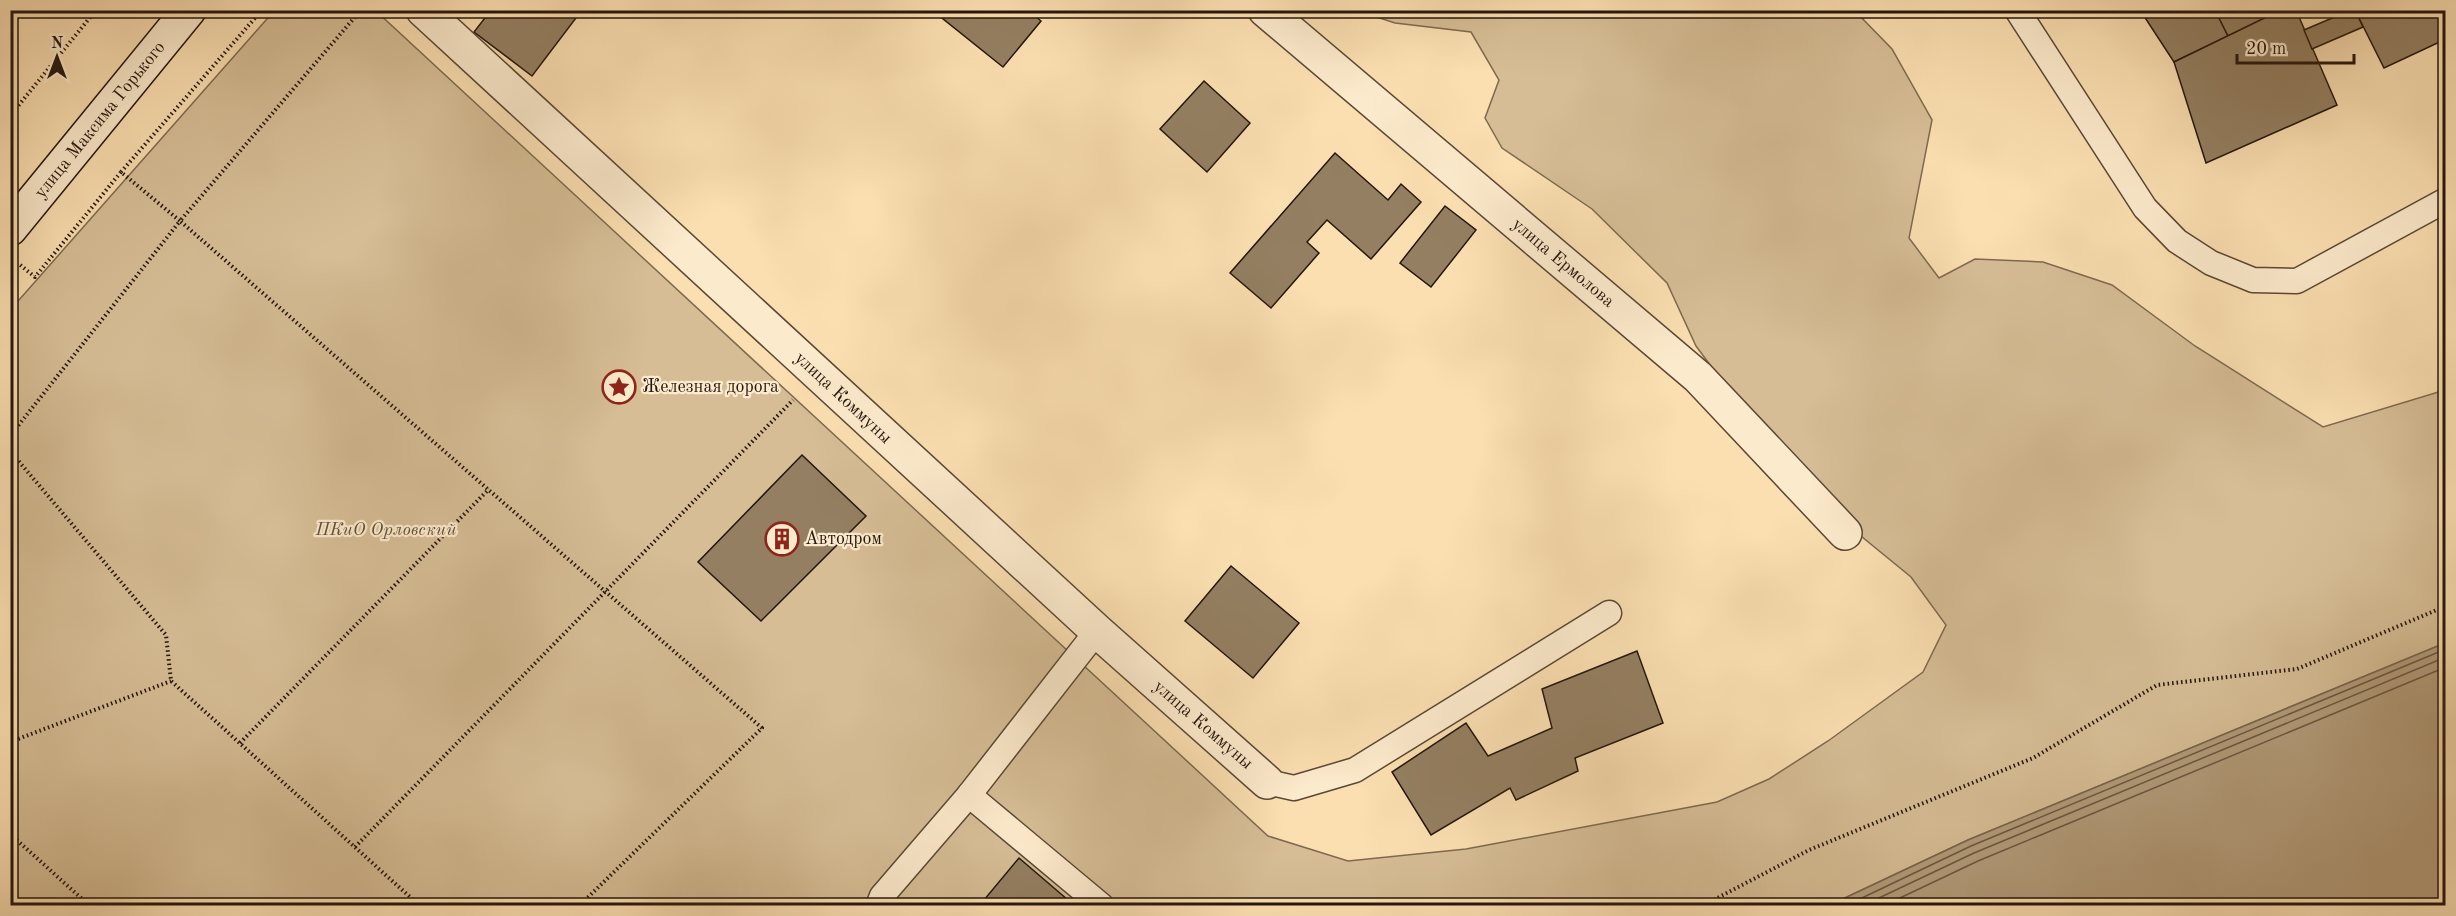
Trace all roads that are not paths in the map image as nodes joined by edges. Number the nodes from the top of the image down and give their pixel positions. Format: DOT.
graph roads {
  1 [pos="189,10"];
  2 [pos="423,10"];
  3 [pos="1265,10"];
  4 [pos="2017,10"];
  5 [pos="2445,200"];
  6 [pos="10,229"];
  7 [pos="1845,533"];
  8 [pos="1609,612"];
  9 [pos="1097,631"];
  10 [pos="1267,782"];
  11 [pos="969,795"];
  12 [pos="878,906"];
  13 [pos="1102,906"];
  1 -- 6 [label="street, улица Максима Горького"];
  2 -- 9 [label="street, улица Коммуны"];
  3 -- 7 [label="street, улица Ермолова"];
  4 -- 5 [label="lane"];
  8 -- 10 [label="lane"];
  9 -- 10 [label="street, улица Коммуны"];
  9 -- 11 [label="lane"];
  11 -- 12 [label="lane"];
  11 -- 13 [label="lane"];
}
